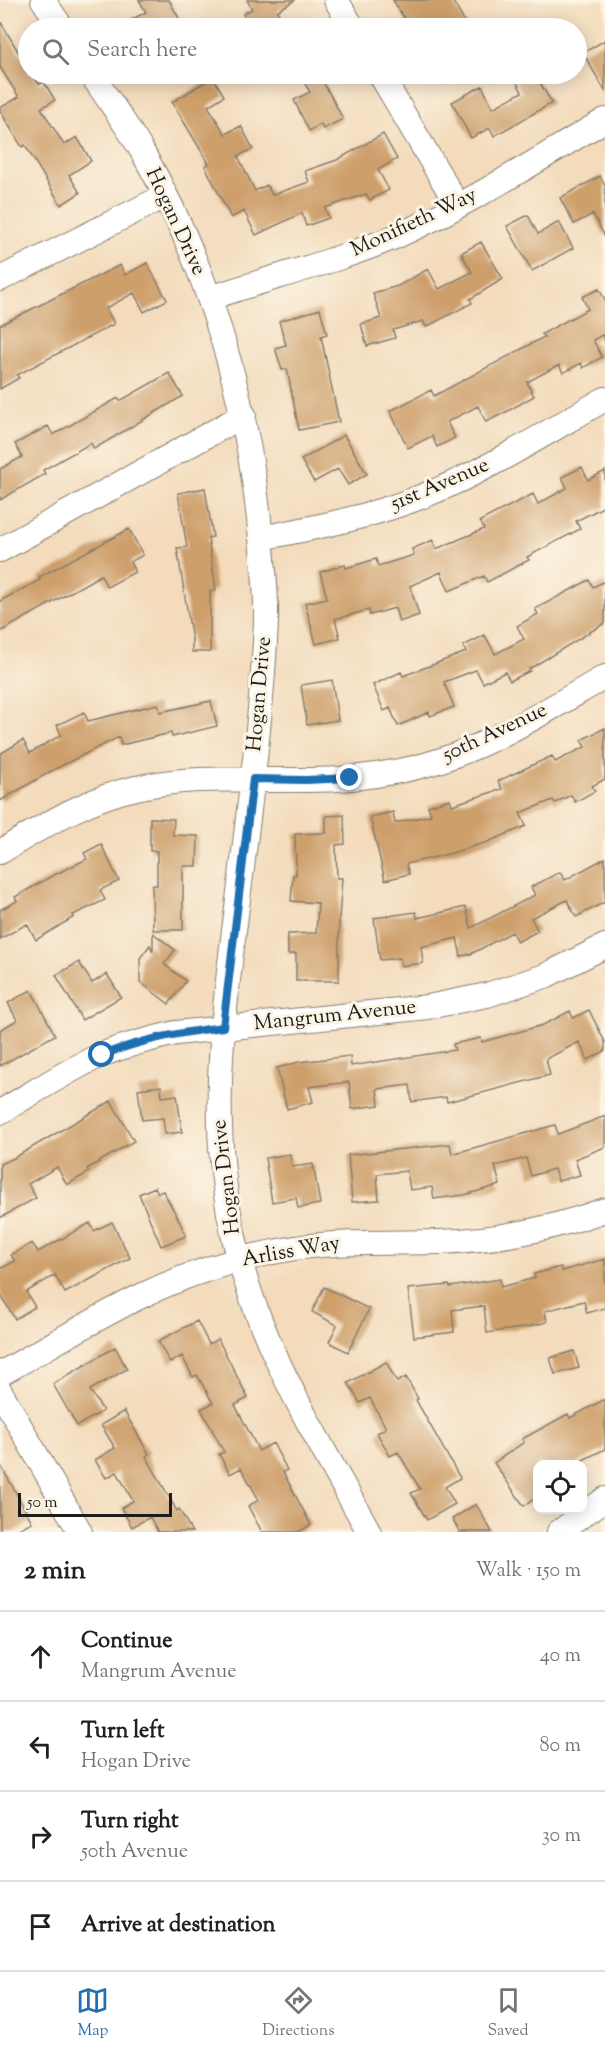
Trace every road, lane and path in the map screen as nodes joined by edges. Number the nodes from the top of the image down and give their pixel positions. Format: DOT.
graph roads {
  1 [pos="43,0"];
  2 [pos="336,0"];
  3 [pos="55,18"];
  4 [pos="347,18"];
  5 [pos="98,84"];
  6 [pos="386,84"];
  7 [pos="605,120"];
  8 [pos="165,196"];
  9 [pos="458,206"];
  10 [pos="0,279"];
  11 [pos="210,298"];
  12 [pos="605,399"];
  13 [pos="244,415"];
  14 [pos="261,538"];
  15 [pos="0,550"];
  16 [pos="605,677"];
  17 [pos="253,779"];
  18 [pos="0,852"];
  19 [pos="605,946"];
  20 [pos="223,1027"];
  21 [pos="0,1112"];
  22 [pos="605,1210"];
  23 [pos="239,1260"];
  24 [pos="0,1374"];
  25 [pos="0,1391"];
  26 [pos="605,1499"];
  27 [pos="80,1532"];
  28 [pos="369,1532"];
  29 [pos="559,1532"];
  1 -- 3 [label="street"];
  2 -- 4 [label="street"];
  5 -- 8 [label="street, Hogan Drive"];
  6 -- 9 [label="street"];
  7 -- 9 [label="street, Monifieth Way"];
  8 -- 10 [label="street"];
  8 -- 11 [label="street, Hogan Drive"];
  9 -- 11 [label="street, Monifieth Way"];
  11 -- 13 [label="street, Hogan Drive"];
  12 -- 14 [label="street, 51st Avenue"];
  13 -- 14 [label="street, Hogan Drive"];
  13 -- 15 [label="street"];
  14 -- 17 [label="street, Hogan Drive"];
  16 -- 17 [label="street, 50th Avenue"];
  17 -- 18 [label="street, 50th Avenue"];
  17 -- 20 [label="street, Hogan Drive"];
  19 -- 20 [label="street, Mangrum Avenue"];
  20 -- 21 [label="street, Mangrum Avenue"];
  20 -- 23 [label="street, Hogan Drive"];
  22 -- 23 [label="street, Arliss Way"];
  23 -- 24 [label="street, Arliss Way"];
  23 -- 28 [label="street, Hogan Drive"];
  25 -- 27 [label="street"];
  26 -- 29 [label="street"];
}
